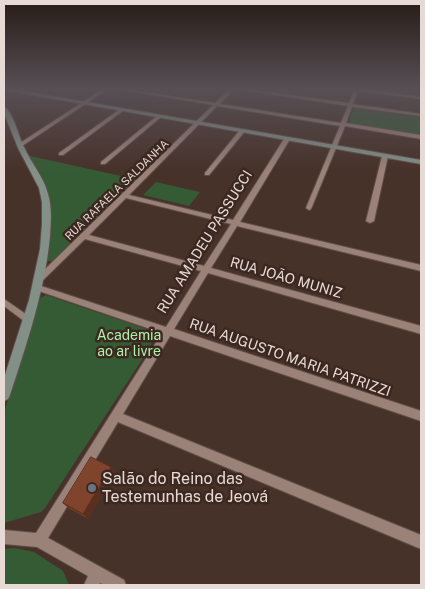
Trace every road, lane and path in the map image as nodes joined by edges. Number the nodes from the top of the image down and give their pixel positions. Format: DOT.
graph roads {
  1 [pos="7,116"];
  2 [pos="64,116"];
  3 [pos="113,116"];
  4 [pos="204,116"];
  5 [pos="295,116"];
  6 [pos="346,116"];
  7 [pos="159,117"];
  8 [pos="197,123"];
  9 [pos="343,124"];
  10 [pos="242,131"];
  11 [pos="421,137"];
  12 [pos="287,139"];
  13 [pos="20,145"];
  14 [pos="332,146"];
  15 [pos="61,154"];
  16 [pos="385,156"];
  17 [pos="421,162"];
  18 [pos="103,163"];
  19 [pos="207,174"];
  20 [pos="125,196"];
  21 [pos="309,208"];
  22 [pos="370,221"];
  23 [pos="235,222"];
  24 [pos="85,236"];
  25 [pos="421,268"];
  26 [pos="206,270"];
  27 [pos="36,285"];
  28 [pos="4,302"];
  29 [pos="27,320"];
  30 [pos="421,330"];
  31 [pos="168,331"];
  32 [pos="4,395"];
  33 [pos="116,416"];
  34 [pos="421,416"];
  35 [pos="4,536"];
  36 [pos="39,540"];
  37 [pos="421,542"];
  38 [pos="94,579"];
  39 [pos="119,585"];
  1 -- 13 [label="street"];
  2 -- 13 [label="street"];
  3 -- 15 [label="street"];
  4 -- 8 [label="street, RUA RAFAELA SALDANHA"];
  5 -- 9 [label="street"];
  6 -- 9 [label="street"];
  7 -- 8 [label="street"];
  7 -- 18 [label="street"];
  8 -- 10 [label="street"];
  8 -- 20 [label="street, RUA RAFAELA SALDANHA"];
  9 -- 11 [label="street"];
  9 -- 14 [label="street"];
  10 -- 12 [label="street"];
  10 -- 19 [label="street"];
  12 -- 14 [label="street"];
  12 -- 23 [label="street, RUA AMADEU PASSUCCI"];
  13 -- 27 [label="street"];
  14 -- 16 [label="street"];
  14 -- 21 [label="street"];
  16 -- 17 [label="street"];
  16 -- 22 [label="street"];
  20 -- 23 [label="street"];
  20 -- 24 [label="street, RUA RAFAELA SALDANHA"];
  23 -- 25 [label="street"];
  23 -- 26 [label="street, RUA AMADEU PASSUCCI"];
  24 -- 26 [label="street, RUA JOÃO MUNIZ"];
  24 -- 27 [label="street, RUA RAFAELA SALDANHA"];
  26 -- 30 [label="street, RUA JOÃO MUNIZ"];
  26 -- 31 [label="street, RUA AMADEU PASSUCCI"];
  27 -- 29 [label="street"];
  27 -- 31 [label="street, RUA AUGUSTO MARIA PATRIZZI"];
  28 -- 29 [label="street"];
  29 -- 32 [label="street"];
  31 -- 33 [label="street, RUA AMADEU PASSUCCI"];
  31 -- 34 [label="street, RUA AUGUSTO MARIA PATRIZZI"];
  33 -- 36 [label="street, RUA AMADEU PASSUCCI"];
  33 -- 37 [label="street"];
  35 -- 36 [label="street"];
  36 -- 38 [label="street"];
  38 -- 39 [label="street"];
}
